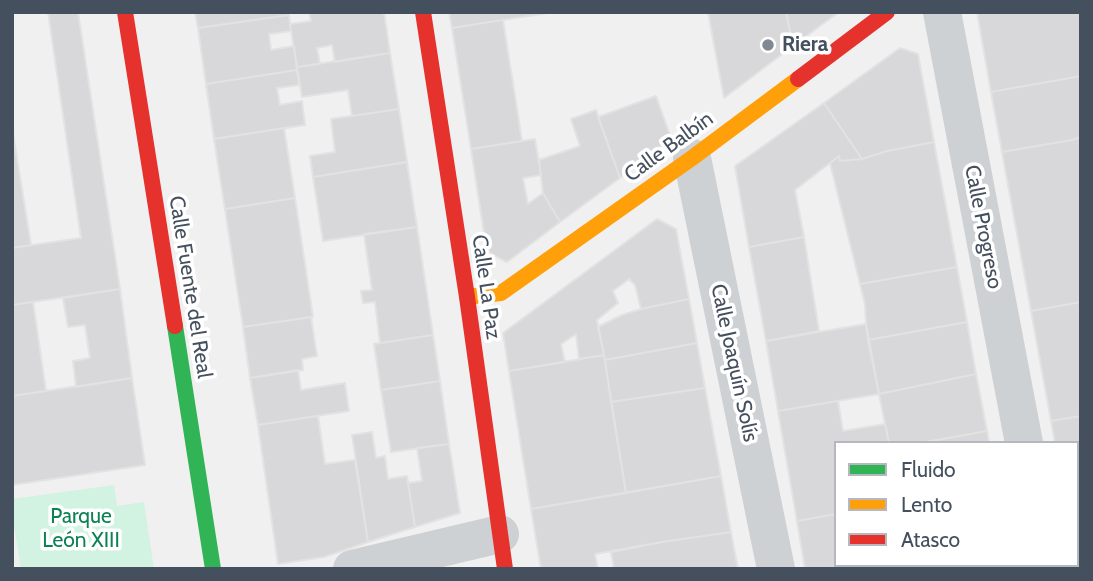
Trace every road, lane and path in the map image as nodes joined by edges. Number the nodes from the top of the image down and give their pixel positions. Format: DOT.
graph roads {
  1 [pos="125,12"];
  2 [pos="423,12"];
  3 [pos="887,12"];
  4 [pos="942,12"];
  5 [pos="692,158"];
  6 [pos="467,297"];
  7 [pos="1024,441"];
  8 [pos="503,551"];
  9 [pos="213,569"];
  10 [pos="352,569"];
  11 [pos="776,569"];
  1 -- 9 [label="street, Calle Fuente del Real"];
  2 -- 6 [label="street, Calle La Paz"];
  3 -- 5 [label="street, Calle Balbín"];
  4 -- 7 [label="street, Calle Progreso"];
  5 -- 6 [label="street, Calle Balbín"];
  5 -- 11 [label="street, Calle Joaquín Solís"];
  6 -- 8 [label="street, Calle La Paz"];
  8 -- 10 [label="street"];
}
